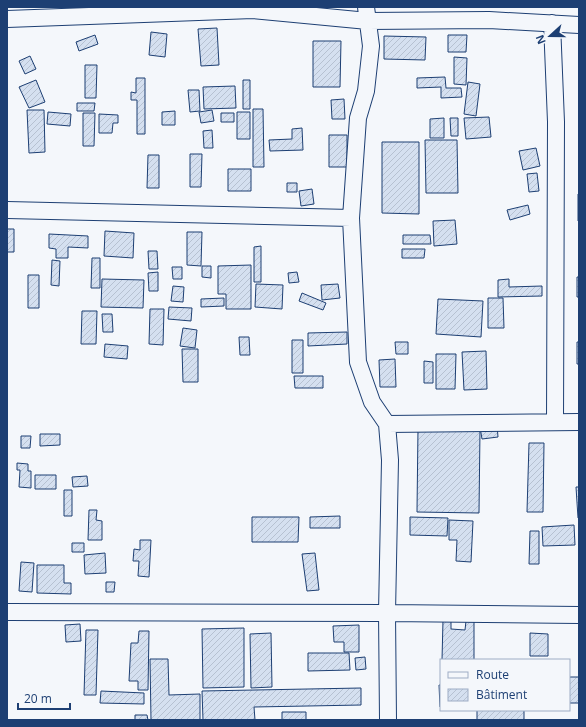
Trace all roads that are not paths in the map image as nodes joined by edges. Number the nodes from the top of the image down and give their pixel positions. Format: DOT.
graph roads {
  1 [pos="119,11"];
  2 [pos="367,14"];
  3 [pos="7,19"];
  4 [pos="552,23"];
  5 [pos="579,25"];
  6 [pos="7,210"];
  7 [pos="351,218"];
  8 [pos="555,422"];
  9 [pos="579,422"];
  10 [pos="387,424"];
  11 [pos="7,612"];
  12 [pos="387,613"];
  13 [pos="579,615"];
  14 [pos="388,720"];
  1 -- 2 [label="street"];
  1 -- 3 [label="street"];
  2 -- 4 [label="street"];
  2 -- 7 [label="street"];
  4 -- 5 [label="street"];
  4 -- 8 [label="street"];
  6 -- 7 [label="street"];
  7 -- 10 [label="street"];
  8 -- 9 [label="street"];
  8 -- 10 [label="street"];
  10 -- 12 [label="street"];
  11 -- 12 [label="street"];
  12 -- 13 [label="street"];
  12 -- 14 [label="street"];
}
